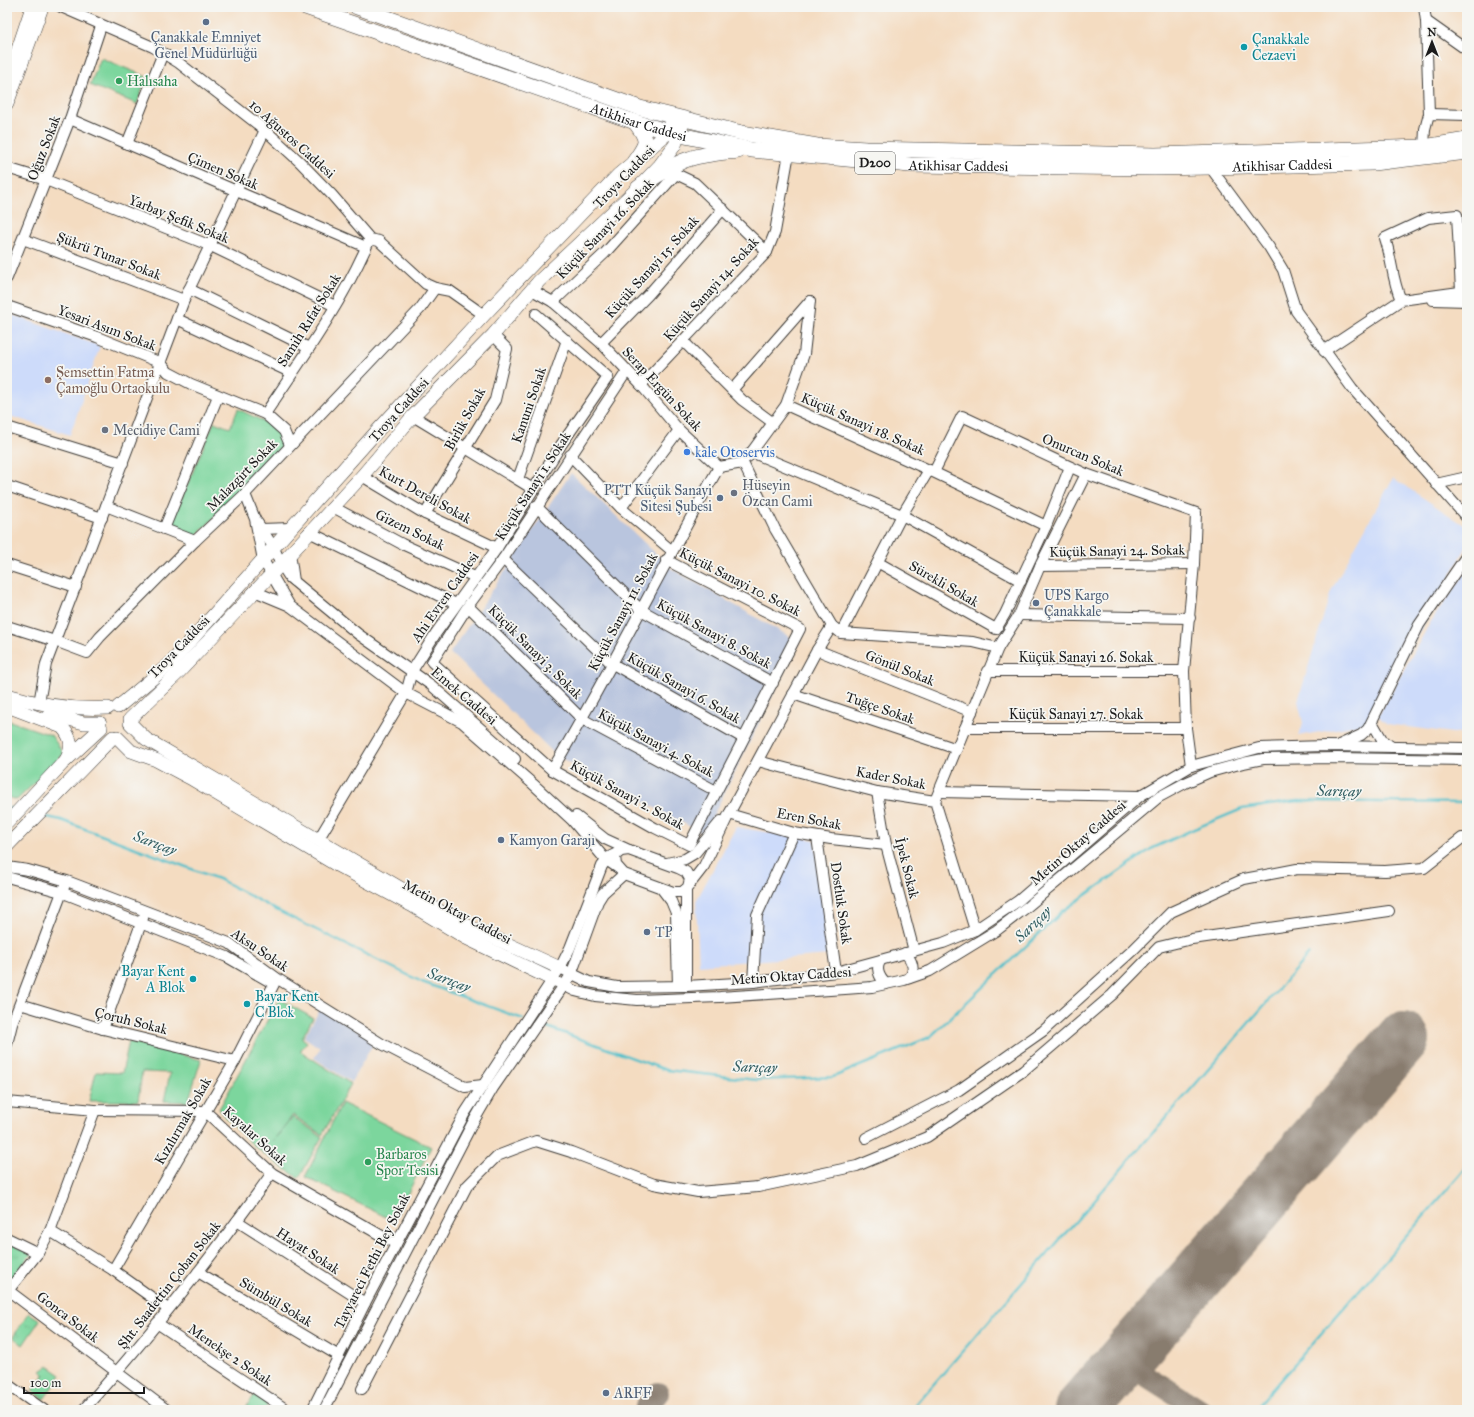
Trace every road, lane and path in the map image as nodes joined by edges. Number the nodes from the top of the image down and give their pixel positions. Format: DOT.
graph roads {
  1 [pos="32,7"];
  2 [pos="42,7"];
  3 [pos="61,7"];
  4 [pos="305,7"];
  5 [pos="357,7"];
  6 [pos="1424,7"];
  7 [pos="1426,21"];
  8 [pos="101,26"];
  9 [pos="1467,50"];
  10 [pos="162,52"];
  11 [pos="7,80"];
  12 [pos="7,104"];
  13 [pos="1429,114"];
  14 [pos="1467,115"];
  15 [pos="679,118"];
  16 [pos="70,119"];
  17 [pos="636,122"];
  18 [pos="265,130"];
  19 [pos="675,133"];
  20 [pos="1467,140"];
  21 [pos="127,144"];
  22 [pos="1424,147"];
  23 [pos="752,150"];
  24 [pos="1467,152"];
  25 [pos="789,154"];
  26 [pos="1321,157"];
  27 [pos="634,162"];
  28 [pos="1210,167"];
  29 [pos="7,168"];
  30 [pos="46,180"];
  31 [pos="638,188"];
  32 [pos="237,192"];
  33 [pos="723,209"];
  34 [pos="23,239"];
  35 [pos="368,243"];
  36 [pos="211,246"];
  37 [pos="767,252"];
  38 [pos="7,278"];
  39 [pos="435,288"];
  40 [pos="190,289"];
  41 [pos="532,290"];
  42 [pos="1465,292"];
  43 [pos="184,300"];
  44 [pos="1400,300"];
  45 [pos="1467,301"];
  46 [pos="553,302"];
  47 [pos="7,306"];
  48 [pos="335,306"];
  49 [pos="536,314"];
  50 [pos="484,315"];
  51 [pos="177,319"];
  52 [pos="493,335"];
  53 [pos="567,340"];
  54 [pos="683,341"];
  55 [pos="601,343"];
  56 [pos="309,348"];
  57 [pos="1324,351"];
  58 [pos="161,363"];
  59 [pos="627,370"];
  60 [pos="292,374"];
  61 [pos="641,385"];
  62 [pos="732,390"];
  63 [pos="218,396"];
  64 [pos="786,405"];
  65 [pos="265,414"];
  66 [pos="413,416"];
  67 [pos="772,422"];
  68 [pos="7,427"];
  69 [pos="679,430"];
  70 [pos="290,445"];
  71 [pos="467,448"];
  72 [pos="751,452"];
  73 [pos="570,455"];
  74 [pos="123,463"];
  75 [pos="743,463"];
  76 [pos="719,467"];
  77 [pos="1070,467"];
  78 [pos="932,471"];
  79 [pos="1086,474"];
  80 [pos="362,476"];
  81 [pos="1467,477"];
  82 [pos="518,479"];
  83 [pos="1436,484"];
  84 [pos="7,486"];
  85 [pos="533,489"];
  86 [pos="245,494"];
  87 [pos="106,506"];
  88 [pos="536,506"];
  89 [pos="333,507"];
  90 [pos="621,508"];
  91 [pos="425,514"];
  92 [pos="902,515"];
  93 [pos="102,518"];
  94 [pos="1467,518"];
  95 [pos="254,519"];
  96 [pos="1046,526"];
  97 [pos="291,528"];
  98 [pos="164,529"];
  99 [pos="261,529"];
  100 [pos="309,532"];
  101 [pos="195,541"];
  102 [pos="274,548"];
  103 [pos="497,548"];
  104 [pos="671,550"];
  105 [pos="290,553"];
  106 [pos="1467,555"];
  107 [pos="503,559"];
  108 [pos="263,560"];
  109 [pos="666,560"];
  110 [pos="879,563"];
  111 [pos="281,564"];
  112 [pos="1194,564"];
  113 [pos="7,565"];
  114 [pos="1040,566"];
  115 [pos="270,573"];
  116 [pos="475,577"];
  117 [pos="294,581"];
  118 [pos="1021,581"];
  119 [pos="76,587"];
  120 [pos="254,591"];
  121 [pos="456,604"];
  122 [pos="290,606"];
  123 [pos="468,606"];
  124 [pos="641,610"];
  125 [pos="1019,615"];
  126 [pos="1190,618"];
  127 [pos="7,626"];
  128 [pos="832,626"];
  129 [pos="841,633"];
  130 [pos="55,641"];
  131 [pos="998,648"];
  132 [pos="817,650"];
  133 [pos="611,663"];
  134 [pos="412,671"];
  135 [pos="987,671"];
  136 [pos="1184,671"];
  137 [pos="774,683"];
  138 [pos="406,692"];
  139 [pos="793,694"];
  140 [pos="7,695"];
  141 [pos="39,703"];
  142 [pos="9,707"];
  143 [pos="113,707"];
  144 [pos="972,712"];
  145 [pos="582,719"];
  146 [pos="130,721"];
  147 [pos="1372,722"];
  148 [pos="100,726"];
  149 [pos="965,728"];
  150 [pos="1186,728"];
  151 [pos="115,737"];
  152 [pos="743,738"];
  153 [pos="1335,746"];
  154 [pos="1392,748"];
  155 [pos="1467,748"];
  156 [pos="957,749"];
  157 [pos="1467,760"];
  158 [pos="758,761"];
  159 [pos="62,764"];
  160 [pos="1191,766"];
  161 [pos="552,770"];
  162 [pos="716,791"];
  163 [pos="878,792"];
  164 [pos="937,796"];
  165 [pos="1140,796"];
  166 [pos="728,814"];
  167 [pos="7,823"];
  168 [pos="794,833"];
  169 [pos="818,837"];
  170 [pos="1467,838"];
  171 [pos="318,840"];
  172 [pos="886,845"];
  173 [pos="7,846"];
  174 [pos="625,850"];
  175 [pos="607,860"];
  176 [pos="665,863"];
  177 [pos="7,866"];
  178 [pos="621,871"];
  179 [pos="7,877"];
  180 [pos="67,881"];
  181 [pos="688,887"];
  182 [pos="661,888"];
  183 [pos="60,892"];
  184 [pos="146,910"];
  185 [pos="1389,911"];
  186 [pos="141,924"];
  187 [pos="975,930"];
  188 [pos="910,952"];
  189 [pos="881,960"];
  190 [pos="836,972"];
  191 [pos="571,975"];
  192 [pos="554,978"];
  193 [pos="909,978"];
  194 [pos="753,982"];
  195 [pos="274,984"];
  196 [pos="886,984"];
  197 [pos="682,986"];
  198 [pos="564,988"];
  199 [pos="20,1004"];
  200 [pos="10,1023"];
  201 [pos="103,1029"];
  202 [pos="7,1044"];
  203 [pos="235,1061"];
  204 [pos="483,1085"];
  205 [pos="7,1102"];
  206 [pos="95,1110"];
  207 [pos="205,1110"];
  208 [pos="866,1138"];
  209 [pos="272,1173"];
  210 [pos="237,1221"];
  211 [pos="50,1231"];
  212 [pos="7,1238"];
  213 [pos="396,1244"];
  214 [pos="38,1253"];
  215 [pos="113,1270"];
  216 [pos="198,1272"];
  217 [pos="8,1292"];
  218 [pos="365,1303"];
  219 [pos="168,1309"];
  220 [pos="157,1322"];
  221 [pos="339,1356"];
  222 [pos="118,1372"];
  223 [pos="7,1384"];
  224 [pos="362,1389"];
  225 [pos="44,1410"];
  226 [pos="83,1410"];
  227 [pos="167,1410"];
  228 [pos="287,1410"];
  229 [pos="312,1410"];
  230 [pos="324,1410"];
  1 -- 11 [label="main road"];
  2 -- 12 [label="main road"];
  3 -- 8 [label="street, 10 Ağustos Caddesi"];
  4 -- 17 [label="highway, Atikhisar Caddesi / D200"];
  5 -- 15 [label="highway, Atikhisar Caddesi / D200"];
  6 -- 7 [label="street"];
  7 -- 9 [label="street"];
  7 -- 13 [label="street"];
  8 -- 10 [label="street, 10 Ağustos Caddesi"];
  8 -- 16 [label="street, Oğuz Sokak"];
  10 -- 18 [label="street, 10 Ağustos Caddesi"];
  10 -- 21 [label="street"];
  13 -- 14 [label="street"];
  13 -- 22 [label="street"];
  15 -- 19 [label="main road, Troya Caddesi"];
  15 -- 26 [label="highway, Atikhisar Caddesi / D200"];
  16 -- 21 [label="street, Çimen Sokak"];
  16 -- 30 [label="street, Oğuz Sokak"];
  17 -- 19 [label="highway, Atikhisar Caddesi / D200"];
  17 -- 27 [label="highway"];
  18 -- 32 [label="street"];
  18 -- 35 [label="street, 10 Ağustos Caddesi"];
  19 -- 23 [label="highway, Atikhisar Caddesi / D200"];
  19 -- 27 [label="main road, Troya Caddesi"];
  19 -- 31 [label="main road, Troya Caddesi"];
  20 -- 22 [label="highway, Atikhisar Caddesi / D200"];
  21 -- 32 [label="street, Çimen Sokak"];
  22 -- 26 [label="highway, Atikhisar Caddesi / D200"];
  23 -- 25 [label="highway, Atikhisar Caddesi / D200"];
  23 -- 31 [label="highway"];
  24 -- 26 [label="highway, Atikhisar Caddesi / D200"];
  25 -- 28 [label="highway, Atikhisar Caddesi / D200"];
  25 -- 37 [label="street, Küçük Sanayi 14. Sokak"];
  26 -- 28 [label="highway, Atikhisar Caddesi / D200"];
  27 -- 50 [label="main road, Troya Caddesi"];
  28 -- 57 [label="street"];
  29 -- 30 [label="street, Yarbay Şefik Sokak"];
  30 -- 34 [label="street, Oğuz Sokak"];
  30 -- 36 [label="street, Yarbay Şefik Sokak"];
  31 -- 41 [label="main road, Troya Caddesi"];
  32 -- 35 [label="street, Çimen Sokak"];
  32 -- 36 [label="street"];
  33 -- 37 [label="street"];
  33 -- 46 [label="street, Küçük Sanayi 16. Sokak"];
  33 -- 55 [label="street, Küçük Sanayi 15. Sokak"];
  34 -- 38 [label="street, Oğuz Sokak"];
  34 -- 43 [label="street, Şükrü Tunar Sokak"];
  35 -- 39 [label="street, 10 Ağustos Caddesi"];
  35 -- 48 [label="street, Samih Rıfat Sokak"];
  36 -- 40 [label="street"];
  36 -- 48 [label="street, Yarbay Şefik Sokak"];
  37 -- 54 [label="street, Küçük Sanayi 14. Sokak"];
  39 -- 50 [label="street, 10 Ağustos Caddesi"];
  39 -- 70 [label="street, Malazgirt Sokak"];
  40 -- 43 [label="street"];
  40 -- 56 [label="street"];
  41 -- 46 [label="street, Serap Ergün Sokak"];
  41 -- 52 [label="main road, Troya Caddesi"];
  42 -- 44 [label="street"];
  42 -- 44 [label="street"];
  43 -- 51 [label="street"];
  44 -- 45 [label="street"];
  44 -- 57 [label="street"];
  46 -- 55 [label="street, Serap Ergün Sokak"];
  47 -- 58 [label="street, Yesari Asım Sokak"];
  48 -- 56 [label="street, Samih Rıfat Sokak"];
  49 -- 53 [label="street"];
  50 -- 97 [label="main road, Troya Caddesi"];
  51 -- 58 [label="street"];
  51 -- 60 [label="street"];
  52 -- 66 [label="main road, Troya Caddesi"];
  52 -- 71 [label="street, Birlik Sokak"];
  53 -- 82 [label="street, Kanuni Sokak"];
  53 -- 85 [label="street, Ahi Evren Caddesi"];
  54 -- 61 [label="street, Küçük Sanayi 14. Sokak"];
  54 -- 62 [label="street"];
  55 -- 59 [label="street, Serap Ergün Sokak"];
  56 -- 60 [label="street, Samih Rıfat Sokak"];
  57 -- 83 [label="street"];
  58 -- 63 [label="street, Yesari Asım Sokak"];
  58 -- 74 [label="street"];
  59 -- 61 [label="street, Serap Ergün Sokak"];
  59 -- 73 [label="street, Küçük Sanayi 1. Sokak"];
  60 -- 65 [label="street, Samih Rıfat Sokak"];
  61 -- 69 [label="street, Serap Ergün Sokak"];
  62 -- 64 [label="street"];
  62 -- 67 [label="street"];
  63 -- 65 [label="street, Yesari Asım Sokak"];
  63 -- 98 [label="street"];
  64 -- 67 [label="street"];
  64 -- 78 [label="street, Küçük Sanayi 18. Sokak"];
  65 -- 70 [label="street, Yesari Asım Sokak"];
  66 -- 71 [label="street"];
  66 -- 80 [label="main road, Troya Caddesi"];
  67 -- 72 [label="street"];
  68 -- 74 [label="street"];
  69 -- 76 [label="street, Serap Ergün Sokak"];
  69 -- 90 [label="street"];
  70 -- 86 [label="street, Malazgirt Sokak"];
  71 -- 82 [label="street"];
  71 -- 91 [label="street, Birlik Sokak"];
  72 -- 75 [label="street"];
  72 -- 92 [label="street"];
  73 -- 88 [label="street, Küçük Sanayi 1. Sokak"];
  73 -- 90 [label="street"];
  74 -- 87 [label="street"];
  75 -- 76 [label="street"];
  75 -- 128 [label="street"];
  76 -- 104 [label="street, Küçük Sanayi 11. Sokak"];
  77 -- 78 [label="street, Onurcan Sokak"];
  77 -- 79 [label="street, Onurcan Sokak"];
  77 -- 96 [label="street"];
  78 -- 92 [label="street"];
  78 -- 96 [label="street, Küçük Sanayi 18. Sokak"];
  79 -- 112 [label="street, Onurcan Sokak"];
  79 -- 114 [label="street"];
  80 -- 89 [label="main road, Troya Caddesi"];
  80 -- 91 [label="street, Kurt Dereli Sokak"];
  81 -- 83 [label="street"];
  82 -- 85 [label="street"];
  83 -- 94 [label="street"];
  84 -- 93 [label="street"];
  85 -- 103 [label="street, Ahi Evren Caddesi"];
  86 -- 95 [label="street"];
  86 -- 101 [label="street, Malazgirt Sokak"];
  87 -- 93 [label="street"];
  87 -- 98 [label="street"];
  88 -- 107 [label="street, Küçük Sanayi 1. Sokak"];
  88 -- 124 [label="street, Küçük Sanayi 8. Sokak"];
  89 -- 100 [label="main road, Troya Caddesi"];
  89 -- 116 [label="street, Gizem Sokak"];
  90 -- 104 [label="street"];
  91 -- 103 [label="street, Kurt Dereli Sokak"];
  92 -- 110 [label="street"];
  92 -- 118 [label="street"];
  93 -- 119 [label="street"];
  95 -- 99 [label="street, Emek Caddesi"];
  95 -- 108 [label="street"];
  96 -- 118 [label="street"];
  97 -- 99 [label="street"];
  97 -- 102 [label="main road, Troya Caddesi"];
  98 -- 101 [label="street"];
  99 -- 102 [label="street, Emek Caddesi"];
  100 -- 105 [label="main road, Troya Caddesi"];
  100 -- 121 [label="street"];
  101 -- 130 [label="street, Malazgirt Sokak"];
  102 -- 108 [label="main road, Troya Caddesi"];
  102 -- 111 [label="street, Emek Caddesi"];
  103 -- 116 [label="street, Ahi Evren Caddesi"];
  104 -- 109 [label="street, Küçük Sanayi 11. Sokak"];
  105 -- 111 [label="main road, Troya Caddesi"];
  105 -- 117 [label="street"];
  106 -- 147 [label="street"];
  107 -- 123 [label="street, Küçük Sanayi 1. Sokak"];
  107 -- 133 [label="street, Küçük Sanayi 6. Sokak"];
  108 -- 115 [label="street"];
  108 -- 143 [label="main road, Troya Caddesi"];
  109 -- 124 [label="street, Küçük Sanayi 11. Sokak"];
  109 -- 137 [label="street, Küçük Sanayi 10. Sokak"];
  110 -- 118 [label="street, Sürekli Sokak"];
  110 -- 129 [label="street"];
  111 -- 115 [label="main road, Troya Caddesi"];
  111 -- 117 [label="street, Emek Caddesi"];
  112 -- 114 [label="street, Küçük Sanayi 24. Sokak"];
  112 -- 126 [label="street"];
  113 -- 119 [label="street"];
  114 -- 125 [label="street"];
  115 -- 120 [label="main road, Troya Caddesi"];
  115 -- 122 [label="street"];
  116 -- 121 [label="street, Ahi Evren Caddesi"];
  117 -- 134 [label="street, Emek Caddesi"];
  119 -- 130 [label="street"];
  120 -- 122 [label="street"];
  120 -- 146 [label="main road, Troya Caddesi"];
  121 -- 134 [label="street, Ahi Evren Caddesi"];
  122 -- 138 [label="street"];
  123 -- 145 [label="street, Küçük Sanayi 3. Sokak"];
  123 -- 161 [label="street, Küçük Sanayi 1. Sokak"];
  124 -- 133 [label="street, Küçük Sanayi 11. Sokak"];
  124 -- 137 [label="street, Küçük Sanayi 8. Sokak"];
  125 -- 126 [label="street"];
  125 -- 131 [label="street"];
  126 -- 136 [label="street"];
  127 -- 130 [label="street"];
  128 -- 129 [label="street"];
  128 -- 132 [label="street"];
  129 -- 131 [label="street"];
  130 -- 141 [label="street"];
  131 -- 135 [label="street"];
  132 -- 139 [label="street"];
  132 -- 144 [label="street, Gönül Sokak"];
  133 -- 145 [label="street, Küçük Sanayi 11. Sokak"];
  133 -- 152 [label="street, Küçük Sanayi 6. Sokak"];
  134 -- 138 [label="street, Ahi Evren Caddesi"];
  134 -- 174 [label="street, Emek Caddesi"];
  135 -- 136 [label="street, Küçük Sanayi 26. Sokak"];
  135 -- 144 [label="street"];
  136 -- 150 [label="street"];
  137 -- 152 [label="street"];
  138 -- 171 [label="street, Ahi Evren Caddesi"];
  138 -- 175 [label="street"];
  139 -- 156 [label="street, Tuğçe Sokak"];
  139 -- 158 [label="street"];
  140 -- 141 [label="main road"];
  141 -- 143 [label="main road"];
  142 -- 148 [label="main road"];
  142 -- 159 [label="main road"];
  143 -- 146 [label="main road"];
  143 -- 148 [label="main road"];
  144 -- 149 [label="street"];
  145 -- 161 [label="street, Küçük Sanayi 11. Sokak"];
  145 -- 162 [label="street, Küçük Sanayi 4. Sokak"];
  146 -- 151 [label="main road"];
  146 -- 171 [label="main road, Metin Oktay Caddesi"];
  147 -- 153 [label="street"];
  147 -- 154 [label="street"];
  148 -- 151 [label="main road"];
  148 -- 159 [label="main road"];
  149 -- 150 [label="street, Küçük Sanayi 27. Sokak"];
  149 -- 156 [label="street"];
  150 -- 160 [label="street"];
  151 -- 173 [label="main road"];
  151 -- 192 [label="main road, Metin Oktay Caddesi"];
  152 -- 162 [label="street"];
  153 -- 154 [label="street, Metin Oktay Caddesi"];
  153 -- 160 [label="street, Metin Oktay Caddesi"];
  154 -- 155 [label="street, Metin Oktay Caddesi"];
  156 -- 164 [label="street"];
  157 -- 193 [label="street, Metin Oktay Caddesi"];
  158 -- 163 [label="street, Kader Sokak"];
  158 -- 166 [label="street"];
  159 -- 167 [label="main road"];
  160 -- 165 [label="street, Metin Oktay Caddesi"];
  161 -- 162 [label="street, Küçük Sanayi 2. Sokak"];
  163 -- 164 [label="street, Kader Sokak"];
  163 -- 172 [label="street, İpek Sokak"];
  164 -- 165 [label="street"];
  164 -- 187 [label="street, Kader Sokak"];
  165 -- 187 [label="street, Metin Oktay Caddesi"];
  166 -- 168 [label="street, Eren Sokak"];
  166 -- 176 [label="street"];
  166 -- 181 [label="street"];
  168 -- 169 [label="street, Eren Sokak"];
  168 -- 194 [label="street"];
  169 -- 172 [label="street, Eren Sokak"];
  169 -- 190 [label="street, Dostluk Sokak"];
  170 -- 208 [label="street"];
  171 -- 192 [label="main road, Metin Oktay Caddesi"];
  172 -- 188 [label="street, İpek Sokak"];
  174 -- 175 [label="street"];
  174 -- 176 [label="street, Emek Caddesi"];
  174 -- 178 [label="street"];
  175 -- 178 [label="street"];
  175 -- 192 [label="street, Tayyareci Fethi Bey Sokak"];
  176 -- 181 [label="street, Emek Caddesi"];
  177 -- 180 [label="street, Aksu Sokak"];
  178 -- 182 [label="street"];
  178 -- 191 [label="street, Tayyareci Fethi Bey Sokak"];
  179 -- 183 [label="street, Aksu Sokak"];
  180 -- 183 [label="street"];
  180 -- 184 [label="street, Aksu Sokak"];
  181 -- 182 [label="street"];
  181 -- 197 [label="street"];
  182 -- 197 [label="street"];
  183 -- 186 [label="street, Aksu Sokak"];
  183 -- 199 [label="street"];
  184 -- 186 [label="street"];
  184 -- 204 [label="street, Aksu Sokak"];
  185 -- 224 [label="street"];
  186 -- 195 [label="street, Aksu Sokak"];
  186 -- 201 [label="street"];
  187 -- 188 [label="street, Metin Oktay Caddesi"];
  188 -- 189 [label="street, Metin Oktay Caddesi"];
  188 -- 193 [label="street, İpek Sokak"];
  189 -- 190 [label="street, Metin Oktay Caddesi"];
  189 -- 196 [label="street"];
  190 -- 194 [label="street, Metin Oktay Caddesi"];
  191 -- 192 [label="street, Metin Oktay Caddesi"];
  191 -- 197 [label="street, Metin Oktay Caddesi"];
  191 -- 198 [label="street, Tayyareci Fethi Bey Sokak"];
  192 -- 198 [label="street, Metin Oktay Caddesi"];
  192 -- 204 [label="street, Tayyareci Fethi Bey Sokak"];
  193 -- 196 [label="street, Metin Oktay Caddesi"];
  194 -- 197 [label="street, Metin Oktay Caddesi"];
  195 -- 203 [label="street, Kızılırmak Sokak"];
  196 -- 198 [label="street, Metin Oktay Caddesi"];
  198 -- 230 [label="street, Tayyareci Fethi Bey Sokak"];
  199 -- 200 [label="street"];
  199 -- 201 [label="street, Çoruh Sokak"];
  200 -- 202 [label="street"];
  201 -- 203 [label="street, Çoruh Sokak"];
  203 -- 207 [label="street, Kızılırmak Sokak"];
  204 -- 213 [label="street, Tayyareci Fethi Bey Sokak"];
  205 -- 206 [label="street, Kayalar Sokak"];
  206 -- 207 [label="street, Kayalar Sokak"];
  206 -- 211 [label="street"];
  207 -- 209 [label="street, Kayalar Sokak"];
  207 -- 215 [label="street, Kızılırmak Sokak"];
  209 -- 210 [label="street, Şht. Saadettin Çoban Sokak"];
  209 -- 213 [label="street, Kayalar Sokak"];
  210 -- 216 [label="street, Şht. Saadettin Çoban Sokak"];
  210 -- 218 [label="street, Hayat Sokak"];
  211 -- 214 [label="street"];
  211 -- 215 [label="street"];
  212 -- 214 [label="street"];
  213 -- 218 [label="street, Tayyareci Fethi Bey Sokak"];
  214 -- 217 [label="street"];
  215 -- 219 [label="street"];
  216 -- 219 [label="street, Şht. Saadettin Çoban Sokak"];
  216 -- 221 [label="street, Sümbül Sokak"];
  217 -- 222 [label="street, Gonca Sokak"];
  218 -- 221 [label="street, Tayyareci Fethi Bey Sokak"];
  219 -- 220 [label="street, Şht. Saadettin Çoban Sokak"];
  220 -- 222 [label="street, Şht. Saadettin Çoban Sokak"];
  220 -- 228 [label="street, Menekşe 2 Sokak"];
  221 -- 229 [label="street, Tayyareci Fethi Bey Sokak"];
  222 -- 226 [label="street, Şht. Saadettin Çoban Sokak"];
  222 -- 227 [label="street, Gonca Sokak"];
  223 -- 225 [label="street"];
}
